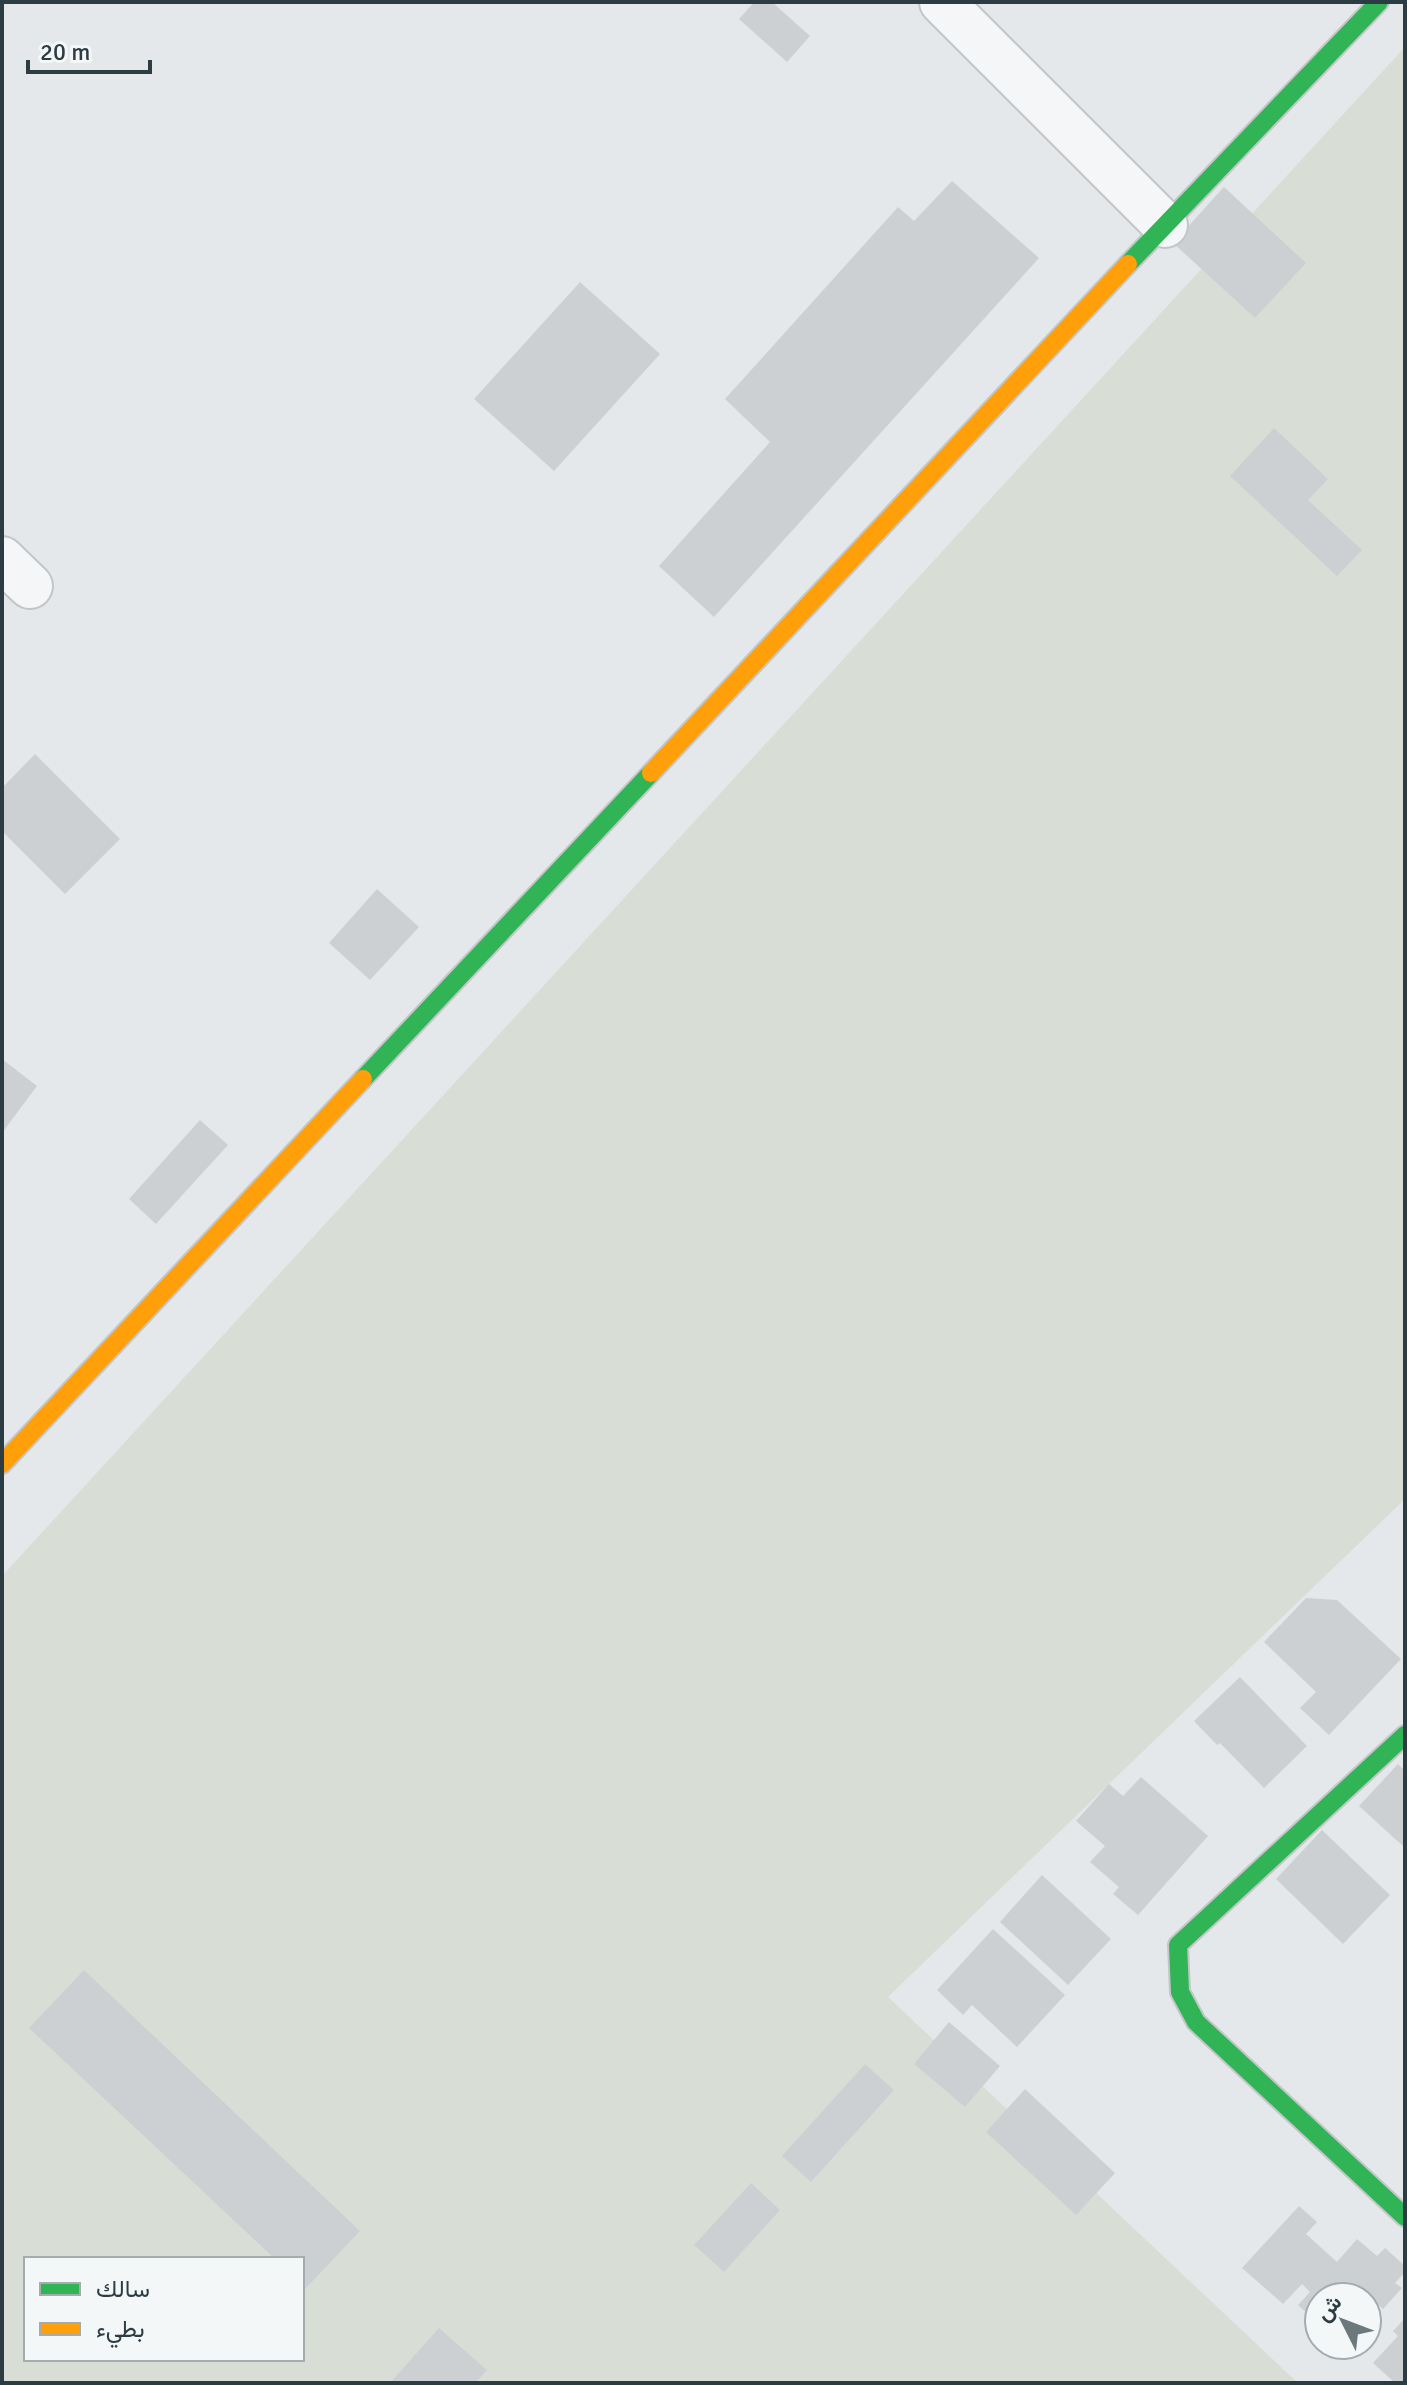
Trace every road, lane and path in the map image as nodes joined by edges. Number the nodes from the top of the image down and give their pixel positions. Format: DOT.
graph roads {
  1 [pos="942,2"];
  2 [pos="1379,2"];
  3 [pos="1165,225"];
  4 [pos="2,1464"];
  5 [pos="1405,1735"];
  6 [pos="1405,2217"];
  1 -- 3 [label="street"];
  2 -- 3 [label="street"];
  3 -- 4 [label="street"];
  5 -- 6 [label="street"];
}
